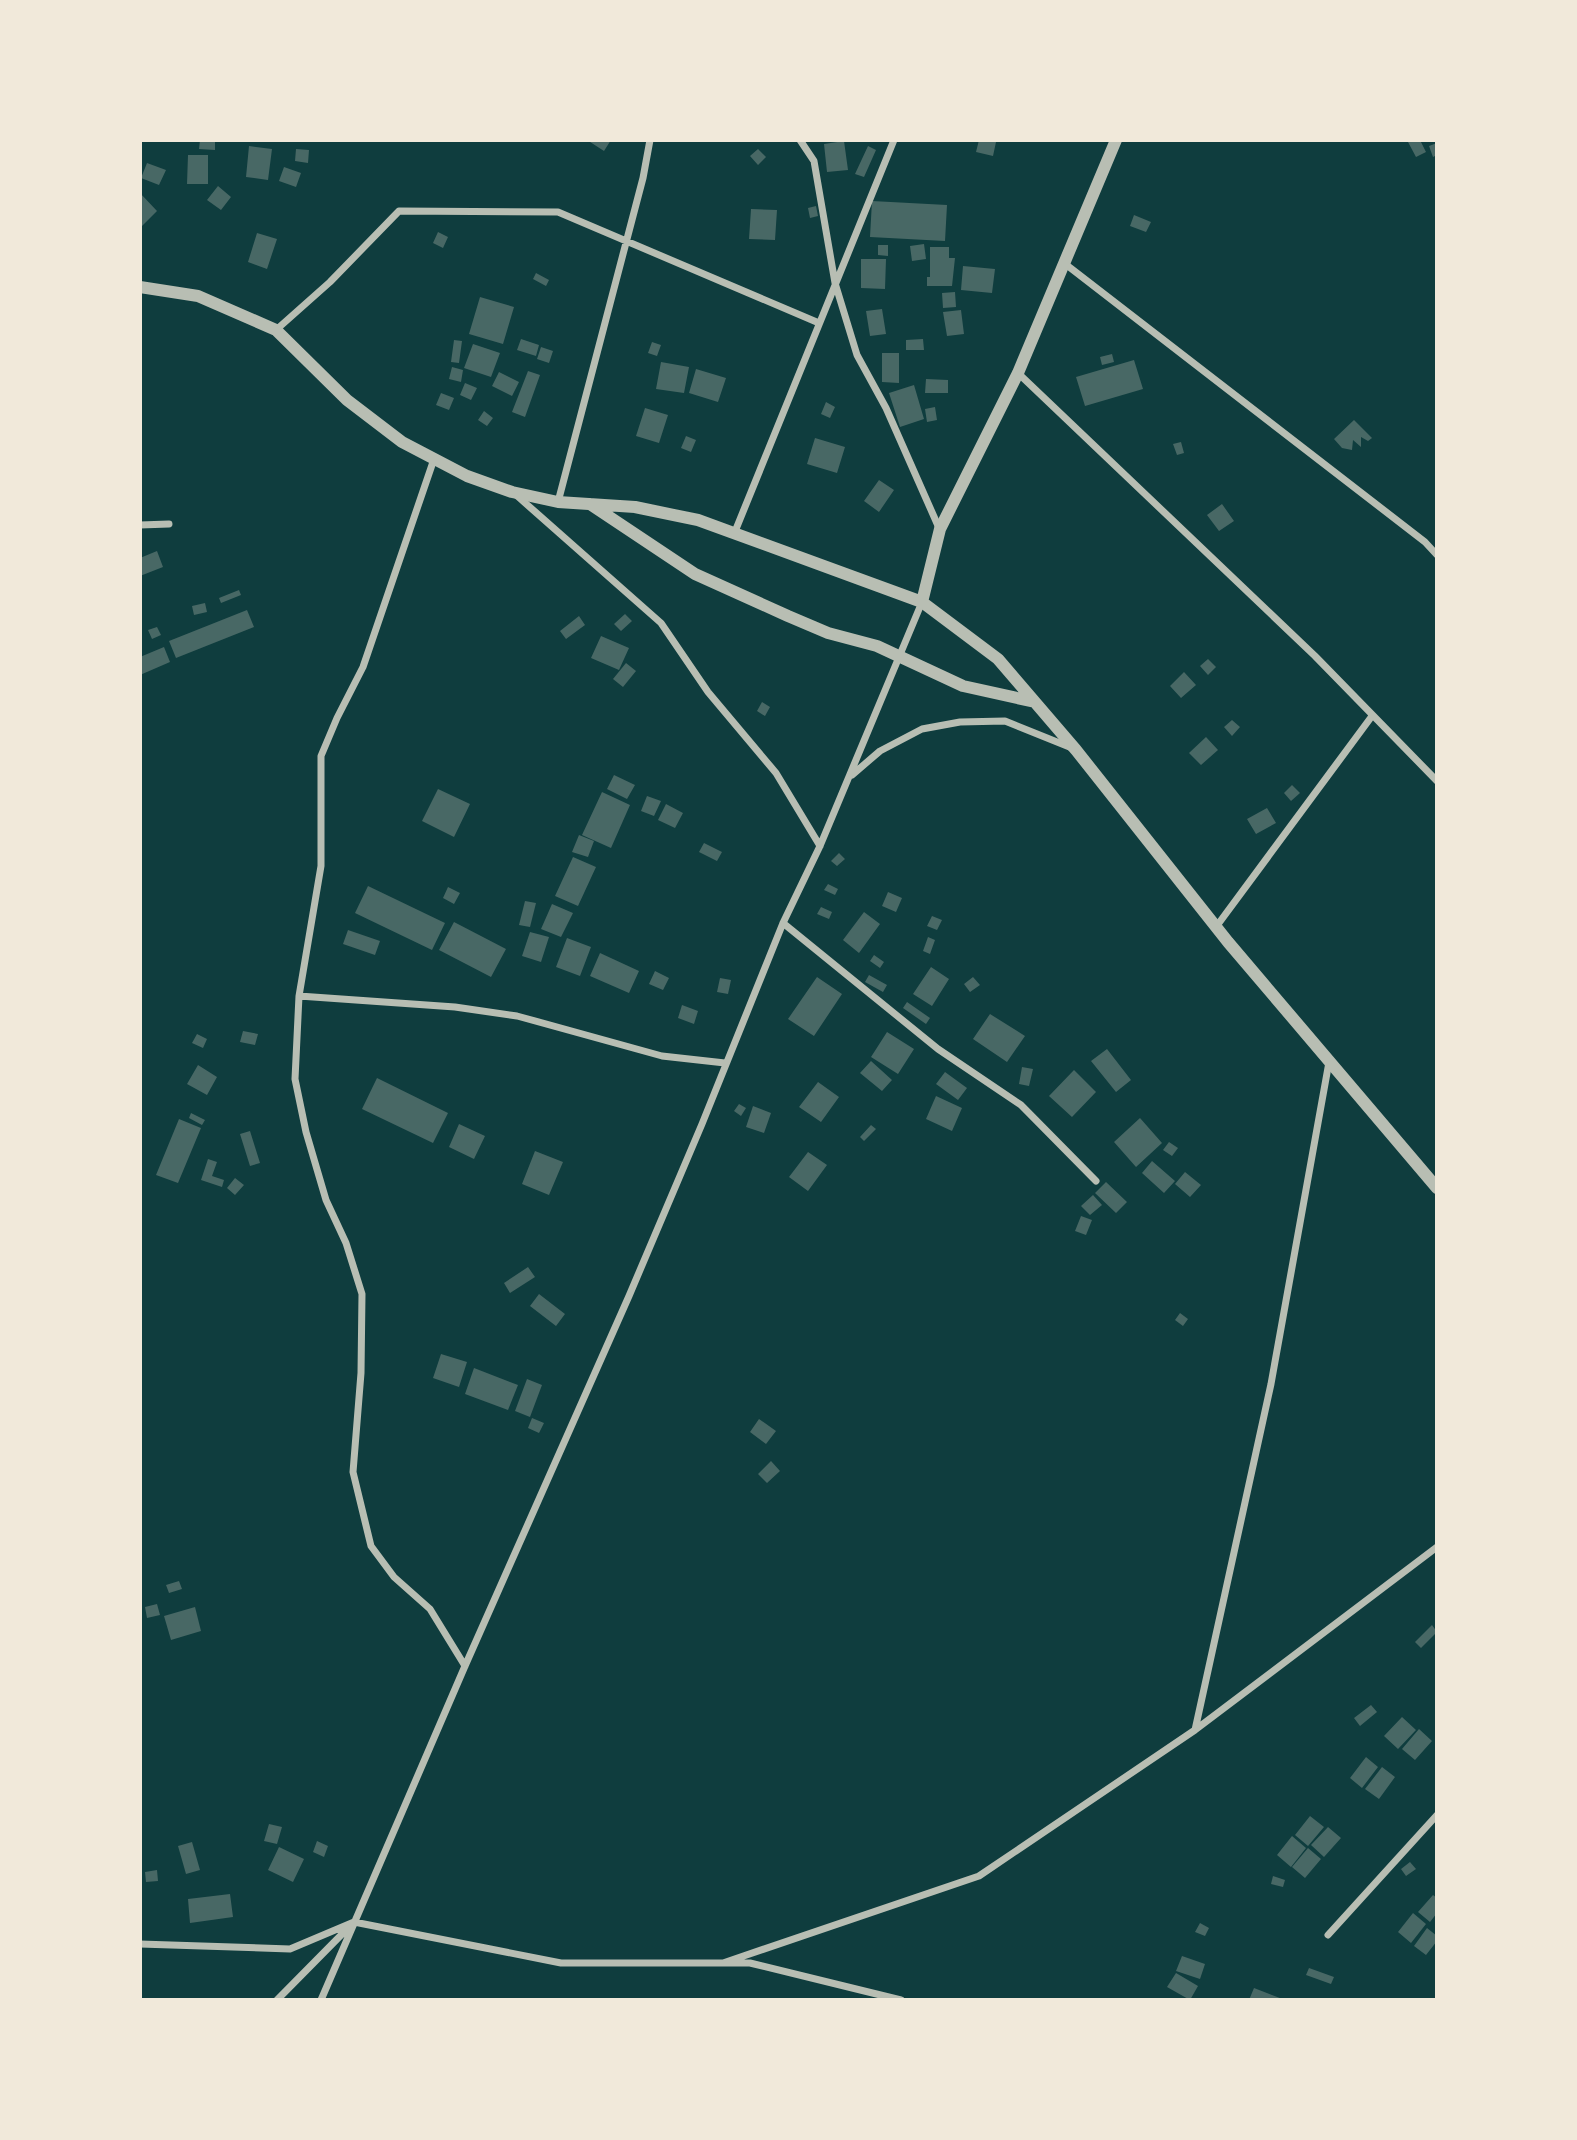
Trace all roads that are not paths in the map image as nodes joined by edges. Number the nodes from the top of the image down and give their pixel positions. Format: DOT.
graph roads {
  1 [pos="650,140"];
  2 [pos="800,140"];
  3 [pos="894,140"];
  4 [pos="1116,140"];
  5 [pos="626,241"];
  6 [pos="1063,262"];
  7 [pos="835,282"];
  8 [pos="140,287"];
  9 [pos="819,323"];
  10 [pos="276,330"];
  11 [pos="1017,373"];
  12 [pos="434,459"];
  13 [pos="512,492"];
  14 [pos="558,502"];
  15 [pos="589,504"];
  16 [pos="169,524"];
  17 [pos="140,525"];
  18 [pos="940,529"];
  19 [pos="734,534"];
  20 [pos="1437,555"];
  21 [pos="922,602"];
  22 [pos="900,656"];
  23 [pos="1035,702"];
  24 [pos="1372,716"];
  25 [pos="1076,750"];
  26 [pos="849,778"];
  27 [pos="1437,781"];
  28 [pos="820,846"];
  29 [pos="783,923"];
  30 [pos="1216,927"];
  31 [pos="299,996"];
  32 [pos="1329,1062"];
  33 [pos="725,1063"];
  34 [pos="1096,1181"];
  35 [pos="1435,1183"];
  36 [pos="1437,1548"];
  37 [pos="465,1666"];
  38 [pos="1195,1730"];
  39 [pos="1437,1815"];
  40 [pos="354,1923"];
  41 [pos="1328,1935"];
  42 [pos="140,1944"];
  43 [pos="723,1963"];
  44 [pos="277,2000"];
  45 [pos="321,2000"];
  46 [pos="901,2000"];
  1 -- 5 [label="street"];
  2 -- 7 [label="street"];
  3 -- 7 [label="street"];
  4 -- 6 [label="street"];
  5 -- 9 [label="street"];
  5 -- 10 [label="street"];
  5 -- 14 [label="street"];
  6 -- 11 [label="street"];
  6 -- 20 [label="street"];
  7 -- 9 [label="street"];
  7 -- 18 [label="street"];
  8 -- 10 [label="street"];
  9 -- 19 [label="street"];
  10 -- 12 [label="street"];
  11 -- 18 [label="street"];
  11 -- 24 [label="street"];
  12 -- 13 [label="street"];
  12 -- 31 [label="street"];
  13 -- 14 [label="street"];
  13 -- 28 [label="street"];
  14 -- 15 [label="street"];
  15 -- 19 [label="street"];
  15 -- 22 [label="street"];
  16 -- 17 [label="street"];
  18 -- 21 [label="street"];
  19 -- 21 [label="street"];
  21 -- 22 [label="street"];
  21 -- 23 [label="street"];
  22 -- 23 [label="street"];
  22 -- 26 [label="street"];
  23 -- 25 [label="street"];
  24 -- 27 [label="street"];
  24 -- 30 [label="street"];
  25 -- 26 [label="street"];
  25 -- 30 [label="street"];
  26 -- 28 [label="street"];
  28 -- 29 [label="street"];
  29 -- 33 [label="street"];
  29 -- 34 [label="street"];
  30 -- 32 [label="street"];
  31 -- 33 [label="street"];
  31 -- 37 [label="street"];
  32 -- 35 [label="street"];
  32 -- 38 [label="street"];
  33 -- 37 [label="street"];
  36 -- 38 [label="street"];
  37 -- 40 [label="street"];
  38 -- 43 [label="street"];
  39 -- 41 [label="street"];
  40 -- 42 [label="street"];
  40 -- 43 [label="street"];
  40 -- 44 [label="street"];
  40 -- 45 [label="street"];
  43 -- 46 [label="street"];
}
